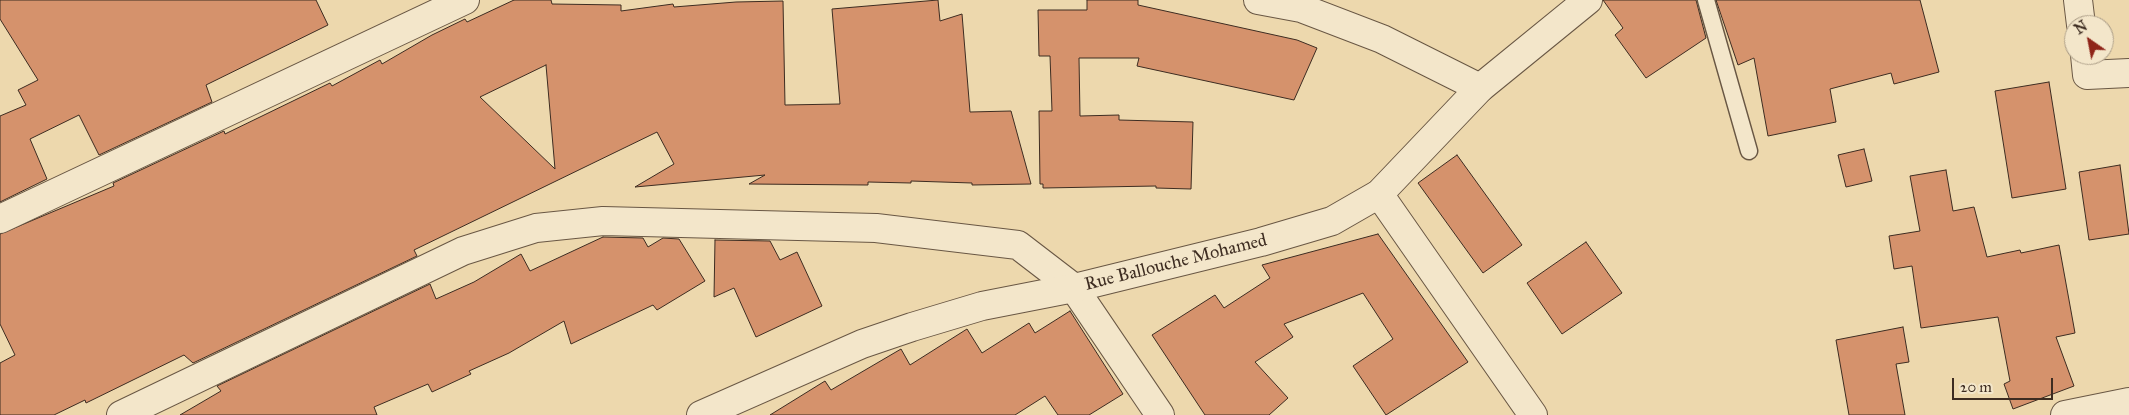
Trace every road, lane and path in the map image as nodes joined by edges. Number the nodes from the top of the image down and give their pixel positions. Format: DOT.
graph roads {
  1 [pos="465,0"];
  2 [pos="1258,0"];
  3 [pos="1588,0"];
  4 [pos="1706,0"];
  5 [pos="2078,0"];
  6 [pos="2080,15"];
  7 [pos="2086,65"];
  8 [pos="2129,73"];
  9 [pos="1480,88"];
  10 [pos="1749,151"];
  11 [pos="1379,194"];
  12 [pos="0,219"];
  13 [pos="1074,288"];
  14 [pos="2129,402"];
  15 [pos="121,415"];
  16 [pos="701,415"];
  17 [pos="1160,415"];
  18 [pos="1533,415"];
  19 [pos="2065,415"];
  1 -- 12 [label="street"];
  2 -- 9 [label="street"];
  3 -- 9 [label="street, Rue Ballouche Mohamed"];
  4 -- 10 [label="lane"];
  5 -- 6 [label="street"];
  7 -- 8 [label="street"];
  9 -- 11 [label="street, Rue Ballouche Mohamed"];
  11 -- 13 [label="street, Rue Ballouche Mohamed"];
  11 -- 18 [label="street"];
  13 -- 15 [label="street"];
  13 -- 16 [label="street, Rue Ballouche Mohamed"];
  13 -- 17 [label="street"];
  14 -- 19 [label="street"];
}
